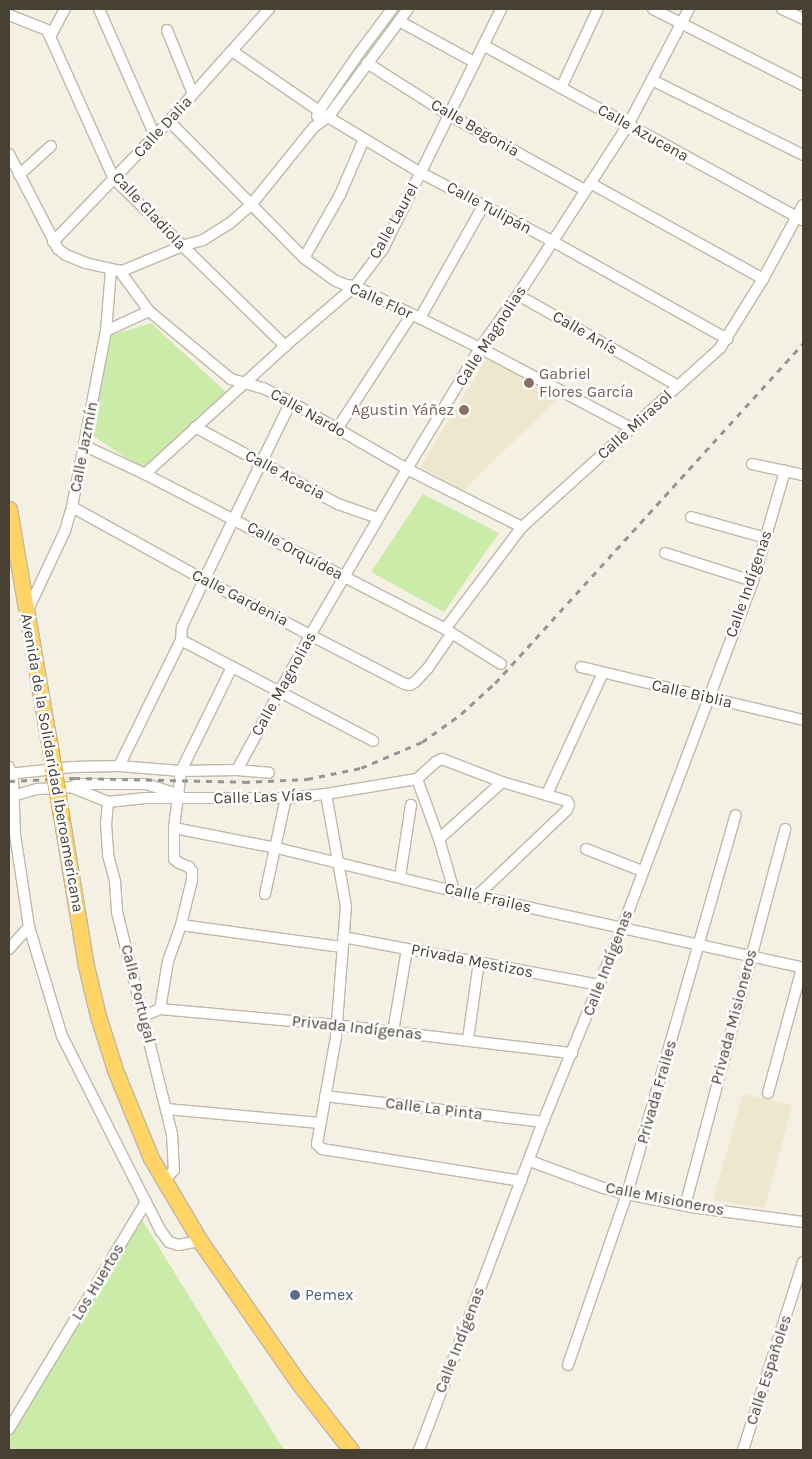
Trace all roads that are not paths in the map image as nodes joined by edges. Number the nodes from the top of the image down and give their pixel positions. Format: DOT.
graph roads {
  1 [pos="65,9"];
  2 [pos="99,9"];
  3 [pos="269,9"];
  4 [pos="392,9"];
  5 [pos="408,9"];
  6 [pos="501,9"];
  7 [pos="598,9"];
  8 [pos="653,9"];
  9 [pos="689,9"];
  10 [pos="782,9"];
  11 [pos="9,15"];
  12 [pos="803,19"];
  13 [pos="398,21"];
  14 [pos="683,24"];
  15 [pos="167,30"];
  16 [pos="50,36"];
  17 [pos="483,45"];
  18 [pos="232,50"];
  19 [pos="474,62"];
  20 [pos="367,63"];
  21 [pos="652,80"];
  22 [pos="803,85"];
  23 [pos="561,88"];
  24 [pos="193,94"];
  25 [pos="323,114"];
  26 [pos="449,115"];
  27 [pos="169,121"];
  28 [pos="628,125"];
  29 [pos="155,136"];
  30 [pos="364,138"];
  31 [pos="51,146"];
  32 [pos="9,154"];
  33 [pos="803,155"];
  34 [pos="421,173"];
  35 [pos="20,175"];
  36 [pos="114,179"];
  37 [pos="588,187"];
  38 [pos="251,205"];
  39 [pos="803,205"];
  40 [pos="483,206"];
  41 [pos="800,218"];
  42 [pos="552,241"];
  43 [pos="53,242"];
  44 [pos="182,246"];
  45 [pos="304,258"];
  46 [pos="115,270"];
  47 [pos="763,279"];
  48 [pos="355,286"];
  49 [pos="518,295"];
  50 [pos="149,310"];
  51 [pos="416,316"];
  52 [pos="106,331"];
  53 [pos="727,339"];
  54 [pos="285,346"];
  55 [pos="480,348"];
  56 [pos="245,384"];
  57 [pos="678,386"];
  58 [pos="291,402"];
  59 [pos="195,427"];
  60 [pos="631,428"];
  61 [pos="337,429"];
  62 [pos="85,446"];
  63 [pos="262,464"];
  64 [pos="752,464"];
  65 [pos="407,469"];
  66 [pos="784,471"];
  67 [pos="144,474"];
  68 [pos="803,475"];
  69 [pos="72,507"];
  70 [pos="9,509"];
  71 [pos="691,517"];
  72 [pos="378,518"];
  73 [pos="233,519"];
  74 [pos="522,527"];
  75 [pos="766,538"];
  76 [pos="665,553"];
  77 [pos="344,577"];
  78 [pos="204,580"];
  79 [pos="753,581"];
  80 [pos="26,616"];
  81 [pos="448,631"];
  82 [pos="311,634"];
  83 [pos="181,640"];
  84 [pos="501,664"];
  85 [pos="232,667"];
  86 [pos="581,667"];
  87 [pos="603,673"];
  88 [pos="410,686"];
  89 [pos="280,692"];
  90 [pos="709,698"];
  91 [pos="803,720"];
  92 [pos="373,741"];
  93 [pos="119,766"];
  94 [pos="237,770"];
  95 [pos="10,771"];
  96 [pos="181,771"];
  97 [pos="269,773"];
  98 [pos="417,780"];
  99 [pos="502,782"];
  100 [pos="71,787"];
  101 [pos="326,794"];
  102 [pos="547,794"];
  103 [pos="11,796"];
  104 [pos="178,797"];
  105 [pos="286,798"];
  106 [pos="108,802"];
  107 [pos="411,805"];
  108 [pos="736,815"];
  109 [pos="174,828"];
  110 [pos="785,829"];
  111 [pos="439,839"];
  112 [pos="277,848"];
  113 [pos="586,848"];
  114 [pos="339,864"];
  115 [pos="642,871"];
  116 [pos="400,877"];
  117 [pos="454,891"];
  118 [pos="265,894"];
  119 [pos="478,895"];
  120 [pos="181,925"];
  121 [pos="29,927"];
  122 [pos="622,928"];
  123 [pos="343,942"];
  124 [pos="699,945"];
  125 [pos="407,948"];
  126 [pos="9,949"];
  127 [pos="750,956"];
  128 [pos="479,962"];
  129 [pos="802,968"];
  130 [pos="600,986"];
  131 [pos="160,1009"];
  132 [pos="144,1016"];
  133 [pos="336,1025"];
  134 [pos="393,1032"];
  135 [pos="468,1039"];
  136 [pos="572,1053"];
  137 [pos="768,1093"];
  138 [pos="326,1096"];
  139 [pos="166,1109"];
  140 [pos="544,1122"];
  141 [pos="320,1123"];
  142 [pos="530,1161"];
  143 [pos="164,1181"];
  144 [pos="521,1181"];
  145 [pos="627,1194"];
  146 [pos="146,1202"];
  147 [pos="685,1206"];
  148 [pos="803,1222"];
  149 [pos="200,1240"];
  150 [pos="803,1262"];
  151 [pos="568,1365"];
  152 [pos="9,1429"];
  153 [pos="351,1450"];
  154 [pos="419,1450"];
  155 [pos="743,1450"];
  1 -- 16 [label="street"];
  2 -- 29 [label="street"];
  3 -- 18 [label="street, Calle Dalia"];
  4 -- 25 [label="street"];
  5 -- 13 [label="street"];
  6 -- 17 [label="street, Calle Laurel"];
  7 -- 23 [label="street"];
  8 -- 14 [label="street"];
  9 -- 14 [label="street, Calle Magnolias"];
  10 -- 12 [label="street"];
  11 -- 16 [label="street"];
  13 -- 19 [label="street"];
  13 -- 20 [label="street"];
  14 -- 21 [label="street, Calle Magnolias"];
  14 -- 22 [label="street"];
  15 -- 24 [label="street"];
  16 -- 36 [label="street, Calle Gladiola"];
  17 -- 19 [label="street, Calle Laurel"];
  17 -- 23 [label="street, Calle Azucena"];
  18 -- 24 [label="street, Calle Dalia"];
  18 -- 25 [label="street, Calle Tulipán"];
  19 -- 26 [label="street, Calle Laurel"];
  20 -- 25 [label="street"];
  20 -- 26 [label="street, Calle Begonia"];
  21 -- 28 [label="street, Calle Magnolias"];
  21 -- 33 [label="street"];
  23 -- 28 [label="street, Calle Azucena"];
  24 -- 27 [label="street, Calle Dalia"];
  25 -- 30 [label="street, Calle Tulipán"];
  25 -- 38 [label="street"];
  26 -- 34 [label="street, Calle Laurel"];
  26 -- 37 [label="street, Calle Begonia"];
  27 -- 29 [label="street, Calle Dalia"];
  27 -- 38 [label="street, Calle Flor"];
  28 -- 37 [label="street, Calle Magnolias"];
  28 -- 41 [label="street, Calle Azucena"];
  29 -- 36 [label="street, Calle Dalia"];
  30 -- 34 [label="street, Calle Tulipán"];
  30 -- 45 [label="street"];
  31 -- 35 [label="street"];
  32 -- 35 [label="street"];
  34 -- 40 [label="street, Calle Tulipán"];
  34 -- 48 [label="street, Calle Laurel"];
  35 -- 43 [label="street"];
  36 -- 43 [label="street, Calle Dalia"];
  36 -- 44 [label="street, Calle Gladiola"];
  37 -- 42 [label="street, Calle Magnolias"];
  37 -- 47 [label="street, Calle Begonia"];
  38 -- 44 [label="street"];
  38 -- 45 [label="street, Calle Flor"];
  39 -- 41 [label="street, Calle Mirasol"];
  40 -- 42 [label="street, Calle Tulipán"];
  40 -- 51 [label="street"];
  41 -- 47 [label="street, Calle Mirasol"];
  42 -- 49 [label="street, Calle Magnolias"];
  42 -- 53 [label="street, Calle Tulipán"];
  43 -- 46 [label="street"];
  44 -- 46 [label="street"];
  44 -- 54 [label="street, Calle Gladiola"];
  45 -- 48 [label="street, Calle Flor"];
  46 -- 50 [label="street, Calle Nardo"];
  46 -- 52 [label="street, Calle Jazmín"];
  47 -- 53 [label="street, Calle Mirasol"];
  48 -- 51 [label="street, Calle Flor"];
  48 -- 54 [label="street, Calle Laurel"];
  49 -- 55 [label="street, Calle Magnolias"];
  49 -- 57 [label="street, Calle Anís"];
  50 -- 52 [label="street"];
  50 -- 56 [label="street, Calle Nardo"];
  51 -- 55 [label="street, Calle Flor"];
  51 -- 61 [label="street"];
  52 -- 62 [label="street, Calle Jazmín"];
  53 -- 57 [label="street, Calle Mirasol"];
  54 -- 56 [label="street, Calle Laurel"];
  55 -- 60 [label="street, Calle Flor"];
  55 -- 65 [label="street, Calle Magnolias"];
  56 -- 58 [label="street, Calle Nardo"];
  56 -- 59 [label="street, Calle Laurel"];
  57 -- 60 [label="street, Calle Mirasol"];
  58 -- 61 [label="street, Calle Nardo"];
  58 -- 63 [label="street"];
  59 -- 63 [label="street, Calle Acacia"];
  59 -- 67 [label="street, Calle Laurel"];
  60 -- 74 [label="street, Calle Mirasol"];
  61 -- 65 [label="street, Calle Nardo"];
  62 -- 67 [label="street, Calle Orquídea"];
  62 -- 69 [label="street, Calle Jazmín"];
  63 -- 72 [label="street, Calle Acacia"];
  63 -- 73 [label="street"];
  64 -- 66 [label="street"];
  65 -- 72 [label="street, Calle Magnolias"];
  65 -- 74 [label="street, Calle Nardo"];
  66 -- 68 [label="street"];
  66 -- 75 [label="street, Calle Indígenas"];
  67 -- 73 [label="street, Calle Orquídea"];
  69 -- 78 [label="street, Calle Gardenia"];
  69 -- 80 [label="street, Calle Jazmín"];
  70 -- 80 [label="highway, Avenida de la Solidaridad Iberoamericana"];
  71 -- 75 [label="street"];
  72 -- 77 [label="street, Calle Magnolias"];
  73 -- 77 [label="street, Calle Orquídea"];
  73 -- 78 [label="street"];
  74 -- 81 [label="street, Calle Mirasol"];
  75 -- 79 [label="street, Calle Indígenas"];
  76 -- 79 [label="street"];
  77 -- 81 [label="street, Calle Orquídea"];
  77 -- 82 [label="street, Calle Magnolias"];
  78 -- 82 [label="street, Calle Gardenia"];
  78 -- 83 [label="street"];
  79 -- 90 [label="street, Calle Indígenas"];
  80 -- 143 [label="highway, Avenida de la Solidaridad Iberoamericana, bridge"];
  81 -- 84 [label="street, Calle Orquídea"];
  81 -- 88 [label="street, Calle Mirasol"];
  82 -- 88 [label="street, Calle Gardenia"];
  82 -- 89 [label="street, Calle Magnolias"];
  83 -- 85 [label="street"];
  83 -- 93 [label="street"];
  85 -- 89 [label="street"];
  85 -- 96 [label="street"];
  86 -- 87 [label="street, Calle Biblia"];
  87 -- 90 [label="street, Calle Biblia"];
  87 -- 102 [label="street"];
  89 -- 92 [label="street"];
  89 -- 94 [label="street, Calle Magnolias"];
  90 -- 91 [label="street, Calle Biblia"];
  90 -- 115 [label="street, Calle Indígenas"];
  93 -- 95 [label="street, Calle Las Vías"];
  93 -- 96 [label="street, Calle Las Vías"];
  94 -- 96 [label="street, Calle Las Vías"];
  94 -- 97 [label="street, Calle Las Vías"];
  95 -- 103 [label="street"];
  96 -- 104 [label="street"];
  98 -- 99 [label="street"];
  98 -- 101 [label="street, Calle Las Vías"];
  98 -- 111 [label="street"];
  99 -- 102 [label="street"];
  99 -- 111 [label="street"];
  100 -- 103 [label="street"];
  100 -- 104 [label="street"];
  100 -- 106 [label="street"];
  101 -- 105 [label="street, Calle Las Vías"];
  101 -- 114 [label="street"];
  102 -- 119 [label="street"];
  103 -- 121 [label="street"];
  104 -- 105 [label="street, Calle Las Vías"];
  104 -- 106 [label="street, Calle Las Vías"];
  104 -- 109 [label="street"];
  105 -- 112 [label="street"];
  106 -- 132 [label="street, Calle Portugal"];
  107 -- 116 [label="street"];
  108 -- 124 [label="street, Privada Frailes"];
  109 -- 112 [label="street, Calle Frailes"];
  109 -- 120 [label="street"];
  110 -- 127 [label="street, Privada Misioneros"];
  111 -- 117 [label="street"];
  112 -- 114 [label="street, Calle Frailes"];
  112 -- 118 [label="street"];
  113 -- 115 [label="street"];
  114 -- 116 [label="street, Calle Frailes"];
  114 -- 123 [label="street"];
  115 -- 122 [label="street, Calle Indígenas"];
  116 -- 117 [label="street, Calle Frailes"];
  117 -- 119 [label="street, Calle Frailes"];
  119 -- 122 [label="street, Calle Frailes"];
  120 -- 123 [label="street, Privada Mestizos"];
  120 -- 131 [label="street"];
  121 -- 126 [label="street"];
  121 -- 146 [label="street"];
  122 -- 124 [label="street, Calle Frailes"];
  122 -- 130 [label="street, Calle Indígenas"];
  123 -- 125 [label="street, Privada Mestizos"];
  123 -- 133 [label="street"];
  124 -- 127 [label="street, Calle Frailes"];
  124 -- 145 [label="street, Privada Frailes"];
  125 -- 128 [label="street, Privada Mestizos"];
  125 -- 134 [label="street"];
  127 -- 129 [label="street, Calle Frailes"];
  127 -- 147 [label="street, Privada Misioneros"];
  128 -- 130 [label="street, Privada Mestizos"];
  128 -- 135 [label="street"];
  129 -- 137 [label="street"];
  130 -- 136 [label="street, Calle Indígenas"];
  131 -- 132 [label="street, Privada Indígenas"];
  131 -- 133 [label="street, Privada Indígenas"];
  132 -- 139 [label="street, Calle Portugal"];
  133 -- 134 [label="street, Privada Indígenas"];
  133 -- 138 [label="street"];
  134 -- 135 [label="street, Privada Indígenas"];
  135 -- 136 [label="street, Privada Indígenas"];
  136 -- 140 [label="street, Calle Indígenas"];
  138 -- 140 [label="street, Calle La Pinta"];
  138 -- 141 [label="street"];
  139 -- 141 [label="street"];
  139 -- 143 [label="street, Calle Portugal"];
  140 -- 142 [label="street, Calle Indígenas"];
  141 -- 144 [label="street"];
  142 -- 144 [label="street, Calle Indígenas"];
  142 -- 145 [label="street, Calle Misioneros"];
  143 -- 149 [label="highway"];
  144 -- 154 [label="street, Calle Indígenas"];
  145 -- 147 [label="street, Calle Misioneros"];
  145 -- 151 [label="street, Privada Frailes"];
  146 -- 149 [label="street"];
  146 -- 152 [label="street, Los Huertos"];
  147 -- 148 [label="street, Calle Misioneros"];
  149 -- 153 [label="highway"];
  150 -- 155 [label="street, Calle Españoles"];
}
